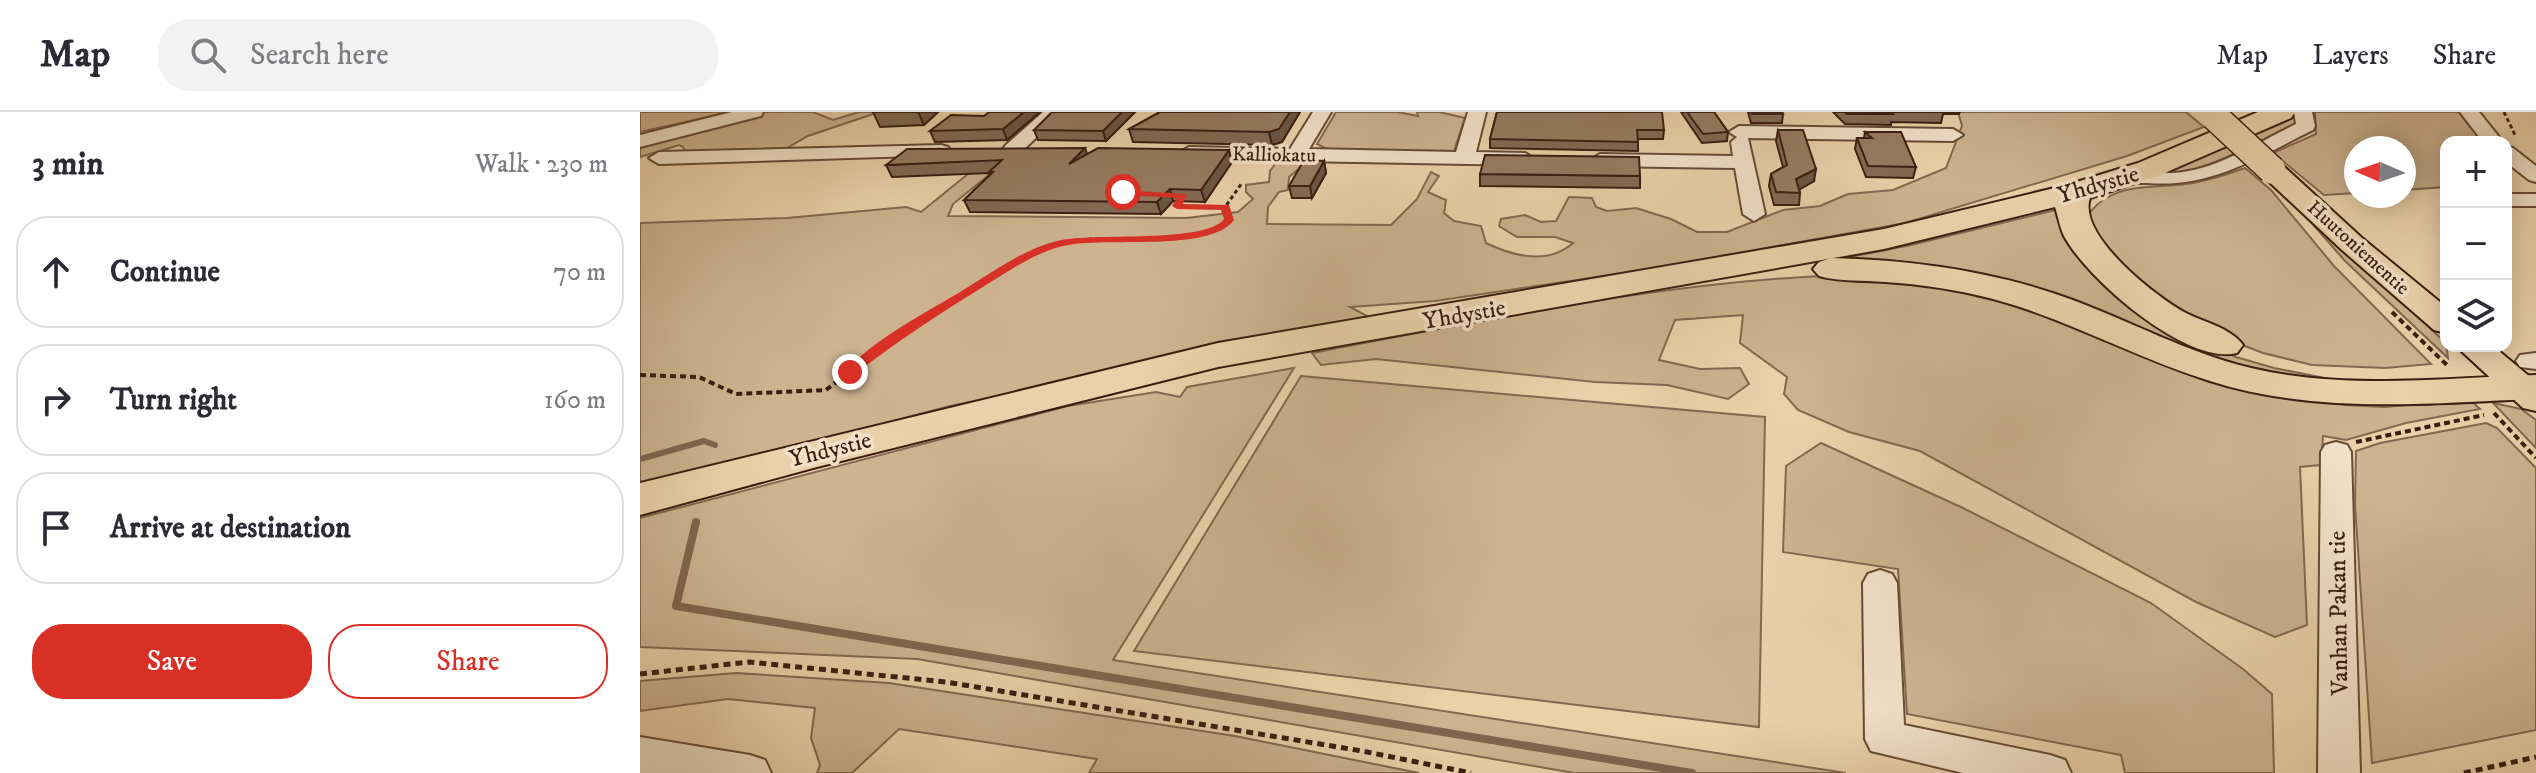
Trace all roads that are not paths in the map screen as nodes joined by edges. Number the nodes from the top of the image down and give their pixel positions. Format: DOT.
graph roads {
  1 [pos="754,112"];
  2 [pos="1054,112"];
  3 [pos="1322,112"];
  4 [pos="1477,112"];
  5 [pos="2281,112"];
  6 [pos="2303,112"];
  7 [pos="2469,112"];
  8 [pos="2212,113"];
  9 [pos="1737,122"];
  10 [pos="1953,135"];
  11 [pos="2488,136"];
  12 [pos="640,141"];
  13 [pos="1013,149"];
  14 [pos="986,150"];
  15 [pos="1040,150"];
  16 [pos="959,151"];
  17 [pos="1163,152"];
  18 [pos="1296,155"];
  19 [pos="2512,157"];
  20 [pos="659,158"];
  21 [pos="1464,158"];
  22 [pos="1539,159"];
  23 [pos="1585,160"];
  24 [pos="1745,162"];
  25 [pos="2272,170"];
  26 [pos="2128,176"];
  27 [pos="2536,176"];
  28 [pos="2077,192"];
  29 [pos="2512,200"];
  30 [pos="2536,200"];
  31 [pos="1754,214"];
  32 [pos="1689,274"];
  33 [pos="2440,295"];
  34 [pos="2440,318"];
  35 [pos="2516,373"];
  36 [pos="2336,452"];
  37 [pos="640,499"];
  38 [pos="1880,583"];
  39 [pos="640,755"];
  40 [pos="750,773"];
  41 [pos="2050,773"];
  42 [pos="2339,773"];
  1 -- 12 [label="street"];
  2 -- 13 [label="street"];
  3 -- 18 [label="street"];
  4 -- 21 [label="street"];
  5 -- 26 [label="highway, Yhdystie"];
  6 -- 26 [label="street"];
  7 -- 11 [label="street"];
  8 -- 25 [label="main road, Huutoniementie, bridge"];
  9 -- 10 [label="street"];
  9 -- 24 [label="street"];
  13 -- 14 [label="street"];
  13 -- 15 [label="street"];
  16 -- 20 [label="street"];
  17 -- 18 [label="street, Kalliokatu"];
  18 -- 21 [label="street, Kalliokatu"];
  19 -- 27 [label="street"];
  21 -- 22 [label="street, Kalliokatu"];
  23 -- 24 [label="street"];
  24 -- 31 [label="street"];
  25 -- 33 [label="main road, Huutoniementie"];
  25 -- 34 [label="main road, Huutoniementie"];
  26 -- 28 [label="highway, Yhdystie"];
  28 -- 32 [label="highway, Yhdystie"];
  28 -- 35 [label="highway"];
  29 -- 30 [label="street"];
  32 -- 35 [label="highway"];
  32 -- 37 [label="highway, Yhdystie"];
  36 -- 42 [label="street, Vanhan Pakan tie"];
  38 -- 41 [label="street"];
  39 -- 40 [label="street"];
}
